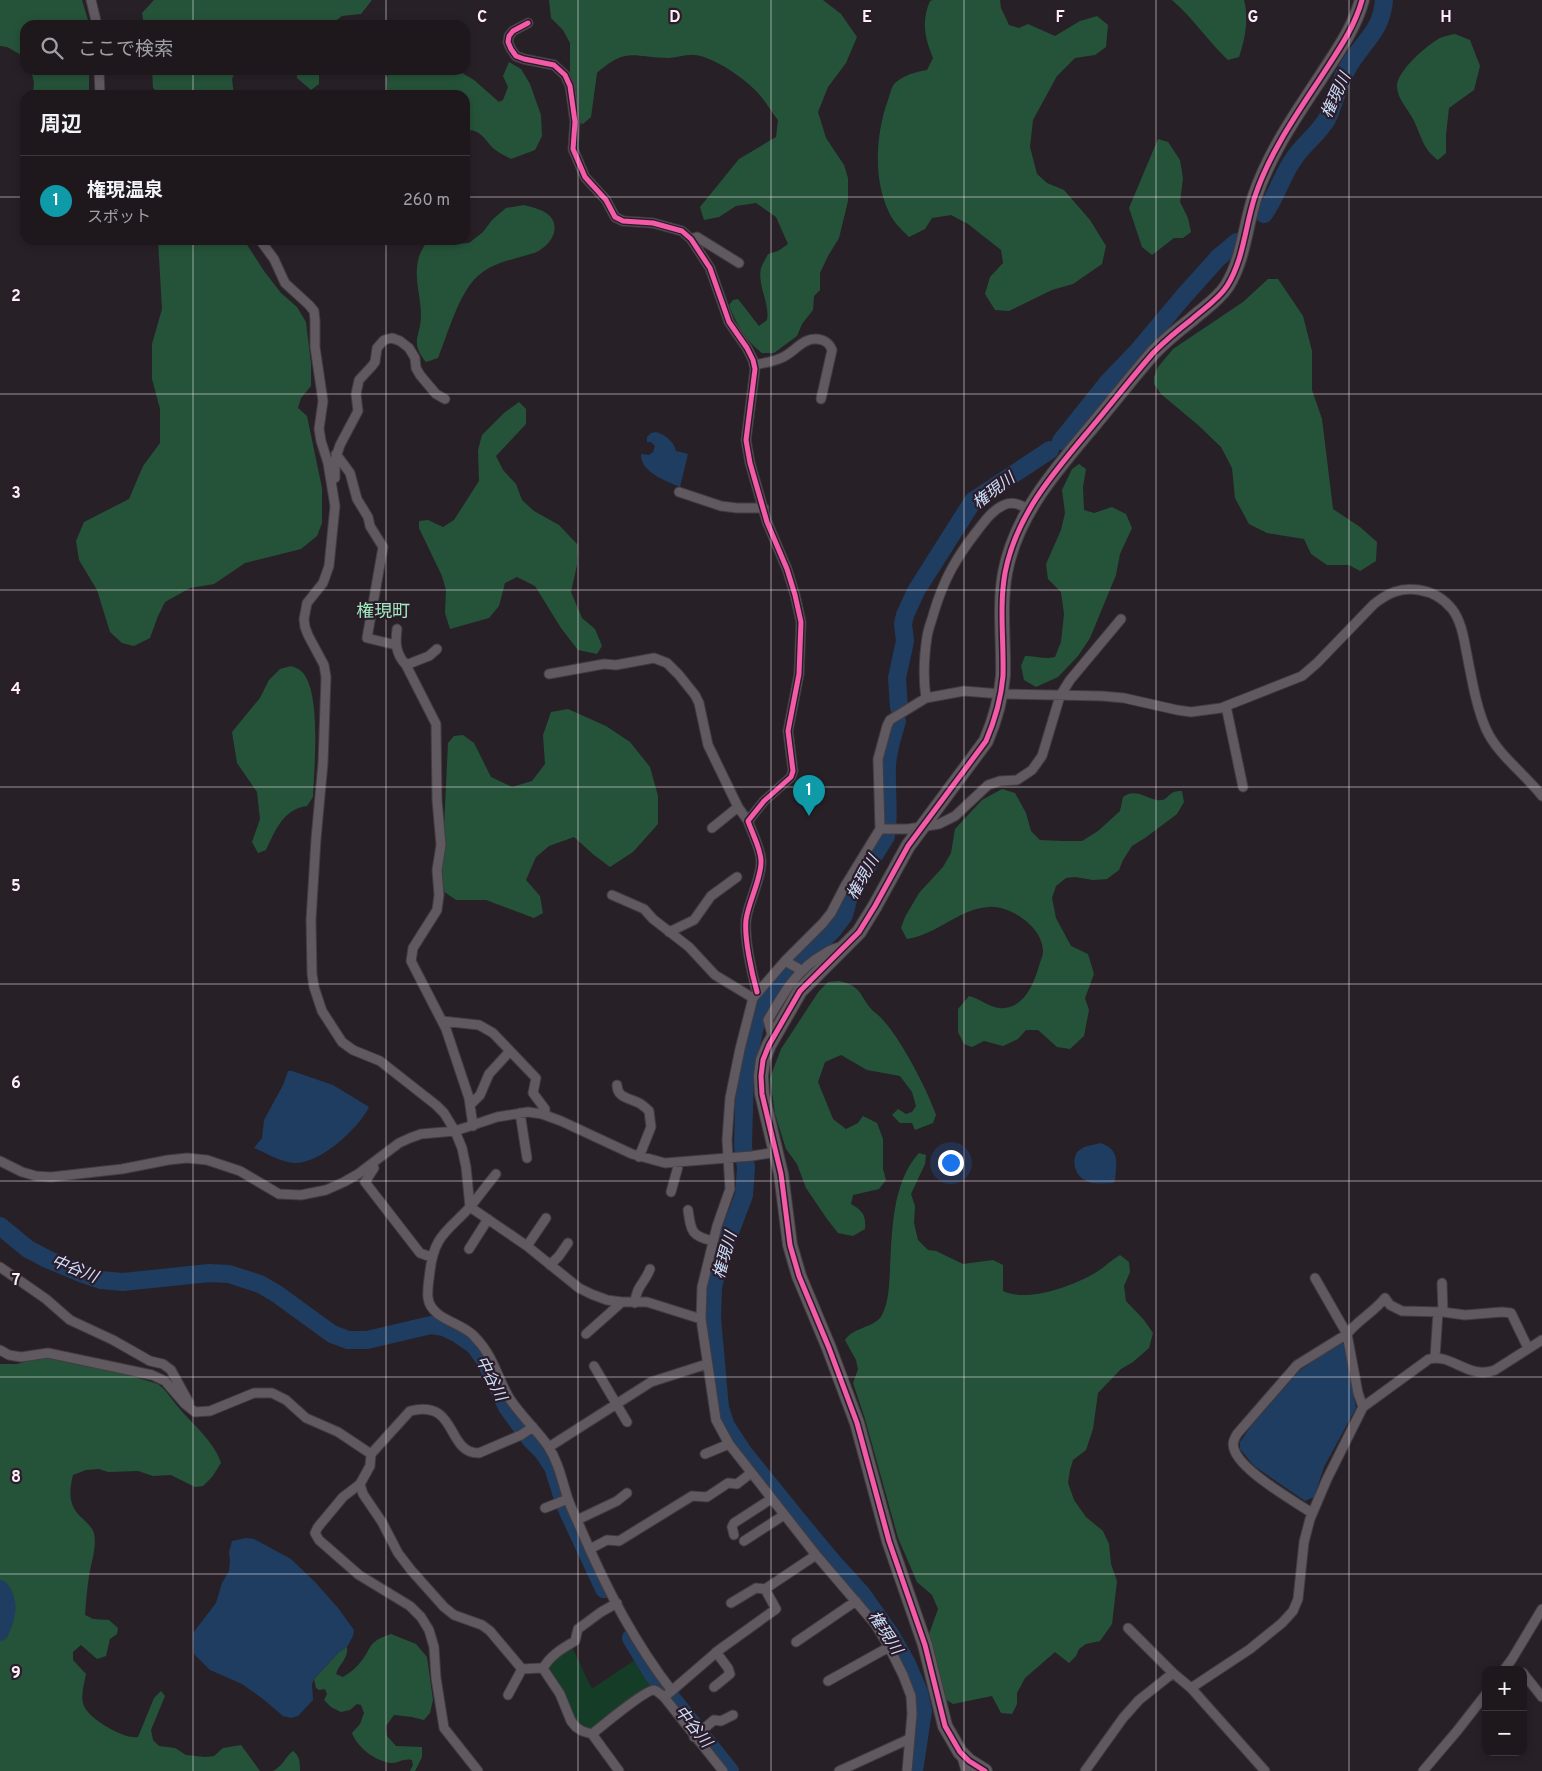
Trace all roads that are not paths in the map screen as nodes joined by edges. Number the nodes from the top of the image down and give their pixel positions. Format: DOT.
graph roads {
  1 [pos="91,0"];
  2 [pos="1362,0"];
  3 [pos="96,20"];
  4 [pos="528,23"];
  5 [pos="100,75"];
  6 [pos="100,90"];
  7 [pos="692,239"];
  8 [pos="264,245"];
  9 [pos="739,263"];
  10 [pos="754,365"];
  11 [pos="445,398"];
  12 [pos="821,399"];
  13 [pos="336,454"];
  14 [pos="333,488"];
  15 [pos="680,492"];
  16 [pos="764,508"];
  17 [pos="1029,509"];
  18 [pos="1121,619"];
  19 [pos="397,629"];
  20 [pos="396,645"];
  21 [pos="437,649"];
  22 [pos="406,664"];
  23 [pos="549,674"];
  24 [pos="1001,694"];
  25 [pos="1060,696"];
  26 [pos="926,698"];
  27 [pos="1226,706"];
  28 [pos="1243,787"];
  29 [pos="1542,796"];
  30 [pos="738,807"];
  31 [pos="748,821"];
  32 [pos="712,828"];
  33 [pos="920,828"];
  34 [pos="885,829"];
  35 [pos="737,877"];
  36 [pos="612,894"];
  37 [pos="669,932"];
  38 [pos="845,946"];
  39 [pos="787,963"];
  40 [pos="800,970"];
  41 [pos="755,995"];
  42 [pos="442,1021"];
  43 [pos="773,1038"];
  44 [pos="510,1052"];
  45 [pos="617,1085"];
  46 [pos="470,1105"];
  47 [pos="520,1113"];
  48 [pos="545,1115"];
  49 [pos="473,1126"];
  50 [pos="455,1131"];
  51 [pos="776,1152"];
  52 [pos="640,1157"];
  53 [pos="527,1158"];
  54 [pos="731,1158"];
  55 [pos="0,1161"];
  56 [pos="679,1163"];
  57 [pos="372,1164"];
  58 [pos="496,1174"];
  59 [pos="670,1192"];
  60 [pos="470,1207"];
  61 [pos="685,1214"];
  62 [pos="546,1218"];
  63 [pos="488,1219"];
  64 [pos="713,1241"];
  65 [pos="568,1243"];
  66 [pos="527,1246"];
  67 [pos="469,1249"];
  68 [pos="431,1257"];
  69 [pos="550,1265"];
  70 [pos="0,1267"];
  71 [pos="650,1269"];
  72 [pos="1315,1278"];
  73 [pos="1442,1283"];
  74 [pos="622,1302"];
  75 [pos="635,1303"];
  76 [pos="1440,1312"];
  77 [pos="701,1319"];
  78 [pos="586,1334"];
  79 [pos="1347,1334"];
  80 [pos="1542,1340"];
  81 [pos="1528,1348"];
  82 [pos="0,1350"];
  83 [pos="1435,1357"];
  84 [pos="707,1364"];
  85 [pos="594,1366"];
  86 [pos="616,1405"];
  87 [pos="1363,1407"];
  88 [pos="194,1412"];
  89 [pos="627,1422"];
  90 [pos="531,1428"];
  91 [pos="729,1444"];
  92 [pos="548,1447"];
  93 [pos="371,1454"];
  94 [pos="705,1454"];
  95 [pos="751,1474"];
  96 [pos="360,1484"];
  97 [pos="627,1493"];
  98 [pos="771,1498"];
  99 [pos="568,1499"];
  100 [pos="545,1508"];
  101 [pos="1312,1513"];
  102 [pos="784,1515"];
  103 [pos="577,1520"];
  104 [pos="734,1535"];
  105 [pos="744,1541"];
  106 [pos="590,1548"];
  107 [pos="816,1555"];
  108 [pos="765,1589"];
  109 [pos="856,1601"];
  110 [pos="731,1603"];
  111 [pos="614,1605"];
  112 [pos="1542,1609"];
  113 [pos="1128,1628"];
  114 [pos="796,1642"];
  115 [pos="889,1647"];
  116 [pos="716,1652"];
  117 [pos="1512,1659"];
  118 [pos="1507,1666"];
  119 [pos="1518,1666"];
  120 [pos="522,1669"];
  121 [pos="543,1669"];
  122 [pos="1172,1673"];
  123 [pos="1527,1678"];
  124 [pos="828,1681"];
  125 [pos="714,1687"];
  126 [pos="1191,1688"];
  127 [pos="668,1694"];
  128 [pos="508,1695"];
  129 [pos="1542,1697"];
  130 [pos="1482,1699"];
  131 [pos="733,1715"];
  132 [pos="592,1734"];
  133 [pos="697,1734"];
  134 [pos="910,1739"];
  135 [pos="960,1752"];
  136 [pos="478,1771"];
  137 [pos="619,1771"];
  138 [pos="723,1771"];
  139 [pos="839,1771"];
  140 [pos="907,1771"];
  141 [pos="966,1771"];
  142 [pos="986,1771"];
  143 [pos="1085,1771"];
  144 [pos="1265,1771"];
  145 [pos="1422,1771"];
  1 -- 3 [label="street"];
  2 -- 17 [label="street"];
  4 -- 7 [label="street"];
  5 -- 6 [label="street"];
  7 -- 9 [label="street"];
  7 -- 10 [label="street"];
  8 -- 14 [label="street"];
  10 -- 12 [label="street"];
  10 -- 16 [label="street"];
  11 -- 13 [label="street"];
  13 -- 14 [label="street"];
  13 -- 20 [label="street"];
  14 -- 50 [label="street"];
  15 -- 16 [label="street"];
  16 -- 31 [label="street"];
  17 -- 24 [label="street"];
  17 -- 26 [label="street"];
  18 -- 25 [label="street"];
  19 -- 20 [label="street"];
  20 -- 22 [label="street"];
  21 -- 22 [label="street"];
  22 -- 42 [label="street"];
  23 -- 30 [label="street"];
  24 -- 25 [label="street"];
  24 -- 26 [label="street"];
  24 -- 33 [label="street"];
  25 -- 27 [label="street"];
  25 -- 33 [label="street"];
  26 -- 34 [label="street"];
  27 -- 28 [label="street"];
  27 -- 29 [label="street"];
  30 -- 31 [label="street"];
  30 -- 32 [label="street"];
  31 -- 41 [label="street"];
  33 -- 34 [label="street"];
  33 -- 38 [label="street"];
  34 -- 39 [label="street"];
  35 -- 37 [label="street"];
  36 -- 37 [label="street"];
  37 -- 41 [label="street"];
  38 -- 40 [label="street"];
  38 -- 43 [label="street"];
  39 -- 40 [label="street"];
  39 -- 41 [label="street"];
  40 -- 43 [label="street"];
  41 -- 54 [label="street"];
  42 -- 44 [label="street"];
  42 -- 46 [label="street"];
  43 -- 51 [label="street"];
  44 -- 46 [label="street"];
  44 -- 48 [label="street"];
  45 -- 52 [label="street"];
  46 -- 49 [label="street"];
  47 -- 48 [label="street"];
  47 -- 49 [label="street"];
  47 -- 53 [label="street"];
  48 -- 52 [label="street"];
  49 -- 50 [label="street"];
  50 -- 57 [label="street"];
  50 -- 60 [label="street"];
  51 -- 54 [label="street"];
  51 -- 135 [label="street"];
  52 -- 56 [label="street"];
  54 -- 56 [label="street"];
  54 -- 64 [label="street"];
  55 -- 57 [label="street"];
  56 -- 59 [label="street"];
  57 -- 68 [label="street"];
  58 -- 60 [label="street"];
  60 -- 63 [label="street"];
  60 -- 68 [label="street"];
  61 -- 64 [label="street"];
  62 -- 66 [label="street"];
  63 -- 66 [label="street"];
  63 -- 67 [label="street"];
  64 -- 77 [label="street"];
  65 -- 69 [label="street"];
  66 -- 69 [label="street"];
  68 -- 90 [label="street"];
  69 -- 74 [label="street"];
  70 -- 88 [label="street"];
  71 -- 75 [label="street"];
  72 -- 79 [label="street"];
  73 -- 76 [label="street"];
  74 -- 75 [label="street"];
  74 -- 78 [label="street"];
  75 -- 77 [label="street"];
  76 -- 79 [label="street"];
  76 -- 81 [label="street"];
  76 -- 83 [label="street"];
  77 -- 84 [label="street"];
  79 -- 87 [label="street"];
  79 -- 101 [label="street"];
  80 -- 81 [label="street"];
  81 -- 83 [label="street"];
  82 -- 88 [label="street"];
  83 -- 87 [label="street"];
  84 -- 86 [label="street"];
  84 -- 91 [label="street"];
  85 -- 86 [label="street"];
  86 -- 89 [label="street"];
  86 -- 92 [label="street"];
  87 -- 101 [label="street"];
  88 -- 93 [label="street"];
  90 -- 92 [label="street"];
  90 -- 93 [label="street"];
  91 -- 94 [label="street"];
  91 -- 95 [label="street"];
  92 -- 99 [label="street"];
  93 -- 96 [label="street"];
  95 -- 98 [label="street"];
  95 -- 106 [label="street"];
  96 -- 120 [label="street"];
  96 -- 136 [label="street"];
  97 -- 103 [label="street"];
  98 -- 102 [label="street"];
  98 -- 104 [label="street"];
  99 -- 100 [label="street"];
  99 -- 103 [label="street"];
  101 -- 126 [label="street"];
  102 -- 105 [label="street"];
  102 -- 107 [label="street"];
  103 -- 106 [label="street"];
  106 -- 111 [label="street"];
  107 -- 108 [label="street"];
  107 -- 109 [label="street"];
  108 -- 110 [label="street"];
  108 -- 116 [label="street"];
  109 -- 114 [label="street"];
  109 -- 115 [label="street"];
  111 -- 121 [label="street"];
  111 -- 127 [label="street"];
  112 -- 117 [label="street"];
  113 -- 122 [label="street"];
  115 -- 124 [label="street"];
  115 -- 134 [label="street"];
  116 -- 125 [label="street"];
  116 -- 127 [label="street"];
  117 -- 118 [label="street"];
  117 -- 119 [label="street"];
  120 -- 121 [label="street"];
  120 -- 128 [label="street"];
  121 -- 132 [label="street"];
  122 -- 126 [label="street"];
  122 -- 143 [label="street"];
  123 -- 129 [label="street"];
  126 -- 144 [label="street"];
  127 -- 132 [label="street"];
  127 -- 133 [label="street"];
  130 -- 145 [label="street"];
  131 -- 133 [label="street"];
  132 -- 137 [label="street"];
  133 -- 138 [label="street"];
  134 -- 139 [label="street"];
  134 -- 140 [label="street"];
  135 -- 141 [label="street"];
  135 -- 142 [label="street"];
}
